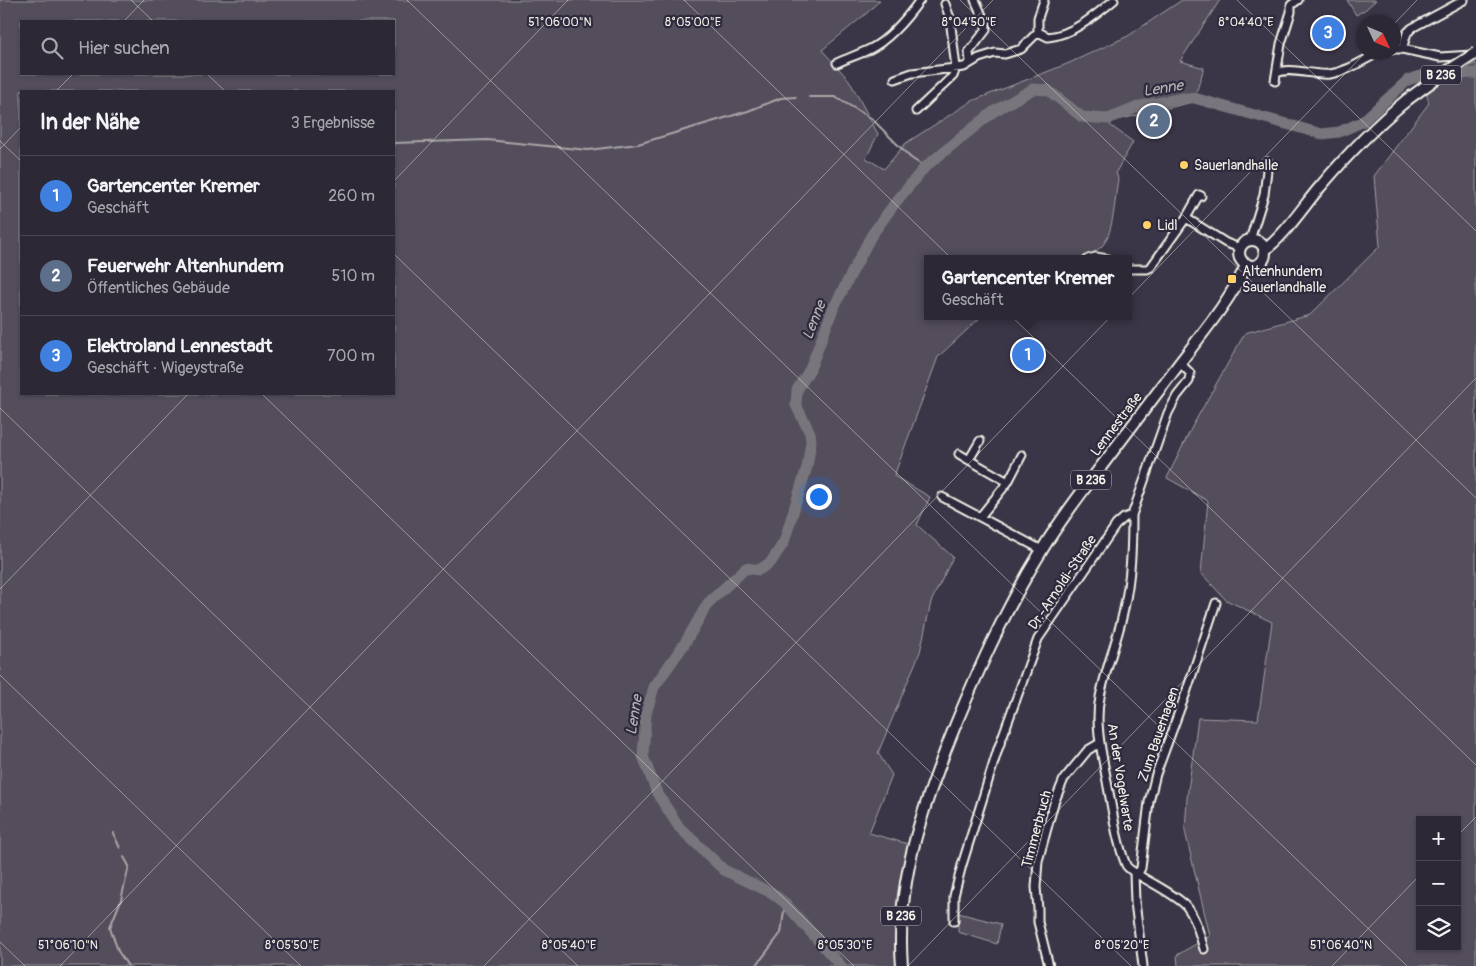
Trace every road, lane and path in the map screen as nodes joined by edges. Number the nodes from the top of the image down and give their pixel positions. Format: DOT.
graph roads {
  1 [pos="920,0"];
  2 [pos="975,0"];
  3 [pos="1044,0"];
  4 [pos="1114,0"];
  5 [pos="1298,0"];
  6 [pos="1464,0"];
  7 [pos="1290,2"];
  8 [pos="946,4"];
  9 [pos="1038,32"];
  10 [pos="1402,49"];
  11 [pos="1476,54"];
  12 [pos="1366,60"];
  13 [pos="970,62"];
  14 [pos="837,63"];
  15 [pos="956,68"];
  16 [pos="895,79"];
  17 [pos="916,111"];
  18 [pos="1268,162"];
  19 [pos="1202,196"];
  20 [pos="1186,218"];
  21 [pos="1250,240"];
  22 [pos="1240,248"];
  23 [pos="1264,250"];
  24 [pos="1247,264"];
  25 [pos="1132,269"];
  26 [pos="1180,363"];
  27 [pos="980,441"];
  28 [pos="958,454"];
  29 [pos="1022,455"];
  30 [pos="969,460"];
  31 [pos="1008,482"];
  32 [pos="942,497"];
  33 [pos="1132,515"];
  34 [pos="980,517"];
  35 [pos="1042,550"];
  36 [pos="1216,603"];
  37 [pos="1100,742"];
  38 [pos="1134,873"];
  39 [pos="954,921"];
  40 [pos="1204,949"];
  41 [pos="902,966"];
  42 [pos="1049,966"];
  43 [pos="1143,966"];
  1 -- 14 [label="street"];
  2 -- 13 [label="street"];
  3 -- 9 [label="street"];
  4 -- 9 [label="street"];
  5 -- 7 [label="street"];
  6 -- 10 [label="street"];
  7 -- 12 [label="street"];
  8 -- 15 [label="street"];
  9 -- 13 [label="street"];
  10 -- 11 [label="street"];
  11 -- 23 [label="main road, B 236, bridge"];
  13 -- 15 [label="street"];
  15 -- 16 [label="street"];
  15 -- 17 [label="street"];
  18 -- 21 [label="street"];
  19 -- 20 [label="street"];
  20 -- 22 [label="street"];
  20 -- 25 [label="street"];
  21 -- 22 [label="main road"];
  21 -- 23 [label="main road"];
  22 -- 24 [label="main road"];
  23 -- 24 [label="main road, B 236"];
  24 -- 26 [label="main road, Lennestraße / B 236"];
  26 -- 33 [label="street"];
  26 -- 35 [label="main road, Lennestraße / B 236"];
  27 -- 30 [label="street"];
  28 -- 30 [label="street"];
  29 -- 31 [label="street"];
  30 -- 31 [label="street"];
  31 -- 34 [label="street"];
  32 -- 34 [label="street"];
  33 -- 37 [label="street, An der Vogelwarte"];
  33 -- 39 [label="street, Dr.-Arnoldi-Straße"];
  34 -- 35 [label="street"];
  35 -- 41 [label="main road, Lennestraße / B 236"];
  36 -- 38 [label="street, Zum Bauerhagen"];
  37 -- 38 [label="street, An der Vogelwarte"];
  37 -- 42 [label="street, Timmerbruch"];
  38 -- 40 [label="street"];
  38 -- 43 [label="street"];
}
